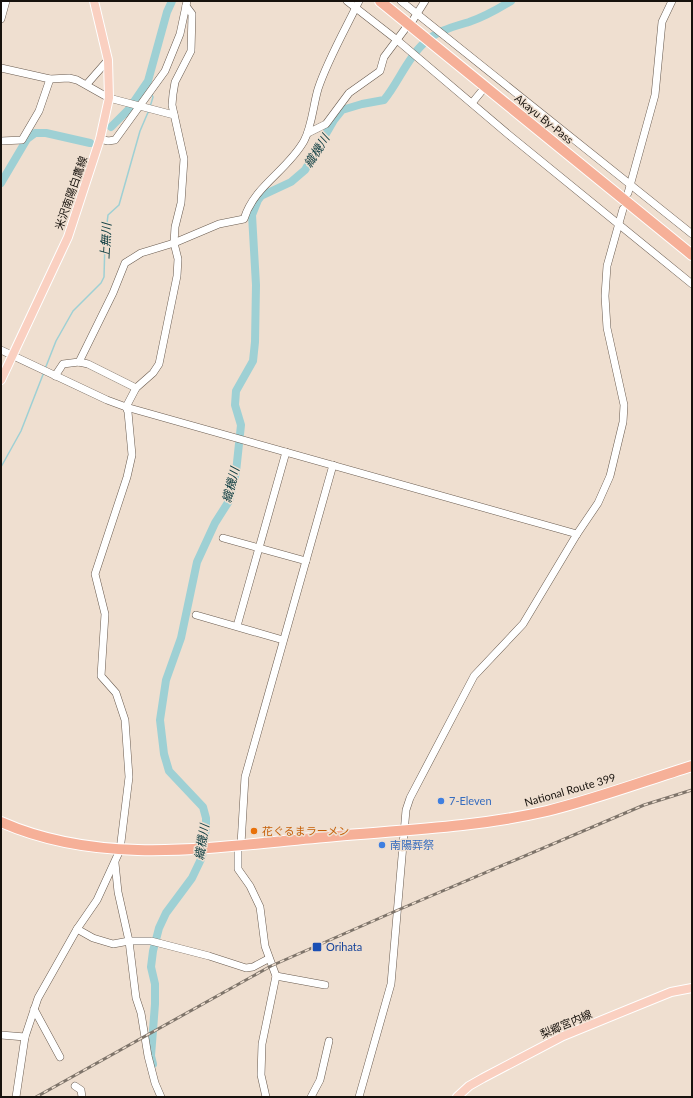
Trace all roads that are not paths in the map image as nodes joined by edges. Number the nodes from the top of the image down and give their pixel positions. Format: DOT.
graph roads {
  1 [pos="6,1"];
  2 [pos="94,1"];
  3 [pos="347,1"];
  4 [pos="375,1"];
  5 [pos="380,1"];
  6 [pos="401,1"];
  7 [pos="425,1"];
  8 [pos="672,1"];
  9 [pos="186,4"];
  10 [pos="358,4"];
  11 [pos="1,19"];
  12 [pos="410,22"];
  13 [pos="397,40"];
  14 [pos="108,60"];
  15 [pos="1,68"];
  16 [pos="495,76"];
  17 [pos="50,79"];
  18 [pos="490,82"];
  19 [pos="87,84"];
  20 [pos="481,92"];
  21 [pos="109,98"];
  22 [pos="472,103"];
  23 [pos="137,105"];
  24 [pos="174,115"];
  25 [pos="308,133"];
  26 [pos="100,139"];
  27 [pos="1,141"];
  28 [pos="629,184"];
  29 [pos="628,193"];
  30 [pos="623,209"];
  31 [pos="618,224"];
  32 [pos="692,234"];
  33 [pos="174,243"];
  34 [pos="692,255"];
  35 [pos="692,284"];
  36 [pos="1,350"];
  37 [pos="13,356"];
  38 [pos="79,362"];
  39 [pos="55,376"];
  40 [pos="1,380"];
  41 [pos="136,388"];
  42 [pos="126,407"];
  43 [pos="286,452"];
  44 [pos="333,465"];
  45 [pos="577,534"];
  46 [pos="223,538"];
  47 [pos="260,548"];
  48 [pos="306,560"];
  49 [pos="196,615"];
  50 [pos="237,626"];
  51 [pos="283,640"];
  52 [pos="692,766"];
  53 [pos="1,822"];
  54 [pos="405,830"];
  55 [pos="241,844"];
  56 [pos="120,850"];
  57 [pos="114,861"];
  58 [pos="77,929"];
  59 [pos="129,941"];
  60 [pos="268,959"];
  61 [pos="276,976"];
  62 [pos="325,985"];
  63 [pos="692,988"];
  64 [pos="34,1009"];
  65 [pos="1,1035"];
  66 [pos="25,1037"];
  67 [pos="329,1041"];
  68 [pos="60,1056"];
  69 [pos="75,1086"];
  70 [pos="16,1097"];
  71 [pos="82,1097"];
  72 [pos="161,1097"];
  73 [pos="266,1097"];
  74 [pos="311,1097"];
  75 [pos="359,1097"];
  76 [pos="457,1097"];
  1 -- 11 [label="street"];
  2 -- 14 [label="main road, 米沢南陽白鷹線"];
  3 -- 10 [label="street"];
  4 -- 12 [label="highway"];
  5 -- 12 [label="highway, Akayu By-Pass"];
  6 -- 12 [label="street"];
  7 -- 12 [label="street"];
  8 -- 28 [label="street"];
  9 -- 23 [label="street"];
  9 -- 24 [label="street"];
  10 -- 13 [label="street"];
  10 -- 25 [label="street"];
  12 -- 13 [label="street"];
  12 -- 16 [label="street"];
  12 -- 34 [label="highway, Akayu By-Pass"];
  13 -- 22 [label="street"];
  13 -- 25 [label="street"];
  14 -- 19 [label="street"];
  14 -- 21 [label="main road, 米沢南陽白鷹線"];
  15 -- 17 [label="street"];
  16 -- 18 [label="street"];
  16 -- 28 [label="street"];
  17 -- 19 [label="street"];
  17 -- 27 [label="street"];
  19 -- 21 [label="street"];
  20 -- 22 [label="street"];
  21 -- 23 [label="street"];
  21 -- 26 [label="main road, 米沢南陽白鷹線"];
  22 -- 31 [label="street"];
  23 -- 24 [label="street"];
  23 -- 26 [label="street"];
  24 -- 33 [label="street"];
  25 -- 33 [label="street"];
  26 -- 37 [label="main road, 米沢南陽白鷹線"];
  28 -- 29 [label="street"];
  28 -- 32 [label="street"];
  30 -- 31 [label="street"];
  31 -- 35 [label="street"];
  31 -- 45 [label="street"];
  33 -- 38 [label="street"];
  33 -- 41 [label="street"];
  36 -- 37 [label="street"];
  37 -- 39 [label="street"];
  37 -- 40 [label="main road, 米沢南陽白鷹線"];
  38 -- 39 [label="street"];
  38 -- 41 [label="street"];
  39 -- 42 [label="street"];
  41 -- 42 [label="street"];
  42 -- 43 [label="street"];
  42 -- 56 [label="street"];
  43 -- 44 [label="street"];
  43 -- 47 [label="street"];
  44 -- 45 [label="street"];
  44 -- 48 [label="street"];
  45 -- 54 [label="street"];
  46 -- 47 [label="street"];
  47 -- 48 [label="street"];
  47 -- 50 [label="street"];
  48 -- 51 [label="street"];
  49 -- 50 [label="street"];
  50 -- 51 [label="street"];
  51 -- 55 [label="street"];
  52 -- 54 [label="highway, National Route 399"];
  53 -- 56 [label="highway, National Route 399"];
  54 -- 55 [label="highway, National Route 399"];
  54 -- 75 [label="street"];
  55 -- 56 [label="highway, National Route 399"];
  55 -- 60 [label="street"];
  56 -- 57 [label="street"];
  57 -- 58 [label="street"];
  57 -- 59 [label="street"];
  58 -- 59 [label="street"];
  58 -- 64 [label="street"];
  59 -- 60 [label="street"];
  59 -- 72 [label="street"];
  60 -- 61 [label="street"];
  61 -- 62 [label="street"];
  61 -- 73 [label="street"];
  63 -- 76 [label="main road, 梨郷宮内線"];
  64 -- 66 [label="street"];
  64 -- 68 [label="street"];
  65 -- 66 [label="street"];
  66 -- 70 [label="street"];
  67 -- 74 [label="street"];
  69 -- 71 [label="street"];
}
